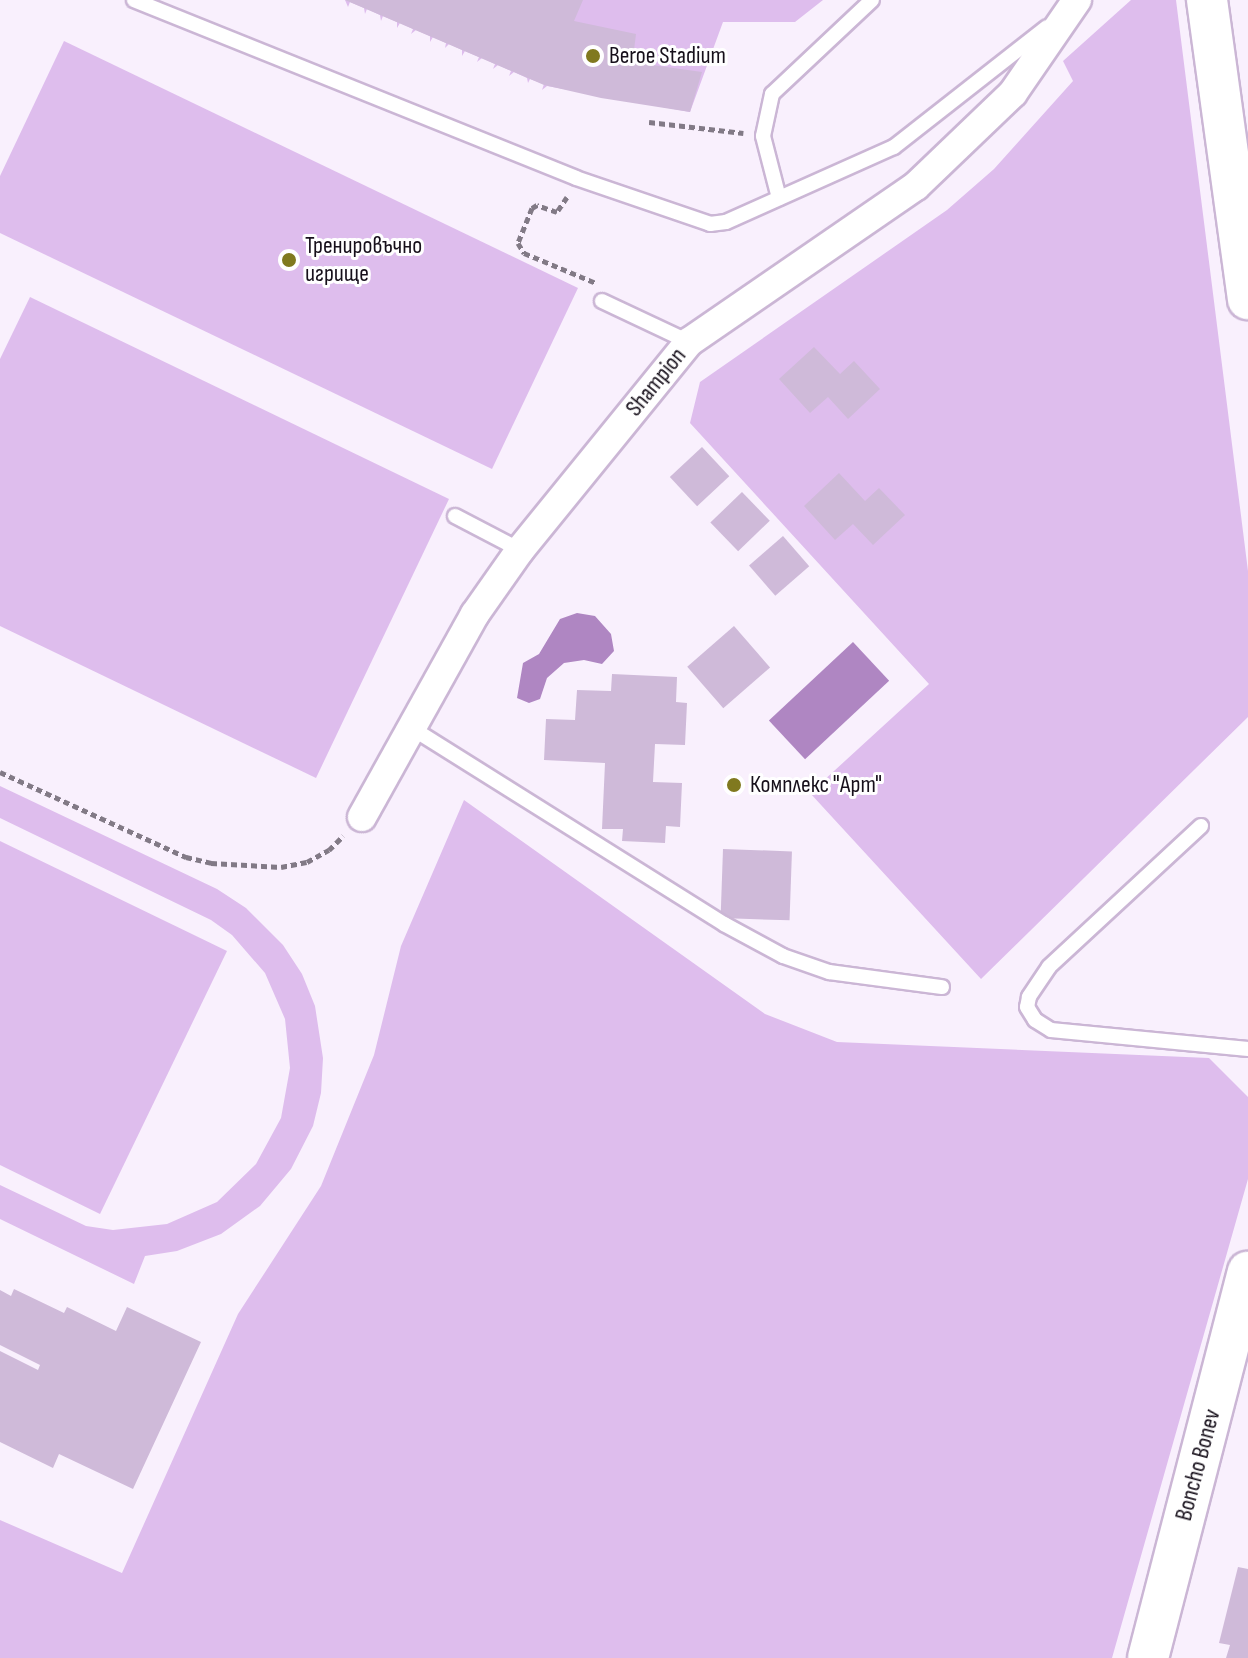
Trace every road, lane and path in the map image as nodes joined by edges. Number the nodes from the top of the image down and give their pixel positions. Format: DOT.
graph roads {
  1 [pos="134,0"];
  2 [pos="872,0"];
  3 [pos="1207,0"];
  4 [pos="1070,7"];
  5 [pos="649,122"];
  6 [pos="763,136"];
  7 [pos="576,178"];
  8 [pos="779,198"];
  9 [pos="1248,299"];
  10 [pos="602,301"];
  11 [pos="689,342"];
  12 [pos="455,516"];
  13 [pos="520,550"];
  14 [pos="410,727"];
  15 [pos="0,772"];
  16 [pos="362,817"];
  17 [pos="1201,826"];
  18 [pos="942,987"];
  19 [pos="1248,1049"];
  20 [pos="1248,1272"];
  21 [pos="1148,1658"];
  1 -- 7 [label="lane"];
  2 -- 6 [label="lane"];
  3 -- 9 [label="street"];
  4 -- 8 [label="lane"];
  4 -- 11 [label="street, Shampion"];
  5 -- 6 [label="path"];
  6 -- 8 [label="lane"];
  7 -- 8 [label="lane"];
  7 -- 10 [label="path"];
  10 -- 11 [label="lane"];
  11 -- 13 [label="street, Shampion"];
  12 -- 13 [label="lane"];
  13 -- 14 [label="street, Shampion"];
  14 -- 16 [label="street, Shampion"];
  14 -- 18 [label="lane"];
  15 -- 16 [label="path"];
  17 -- 19 [label="lane"];
  20 -- 21 [label="street, Boncho Bonev"];
}
